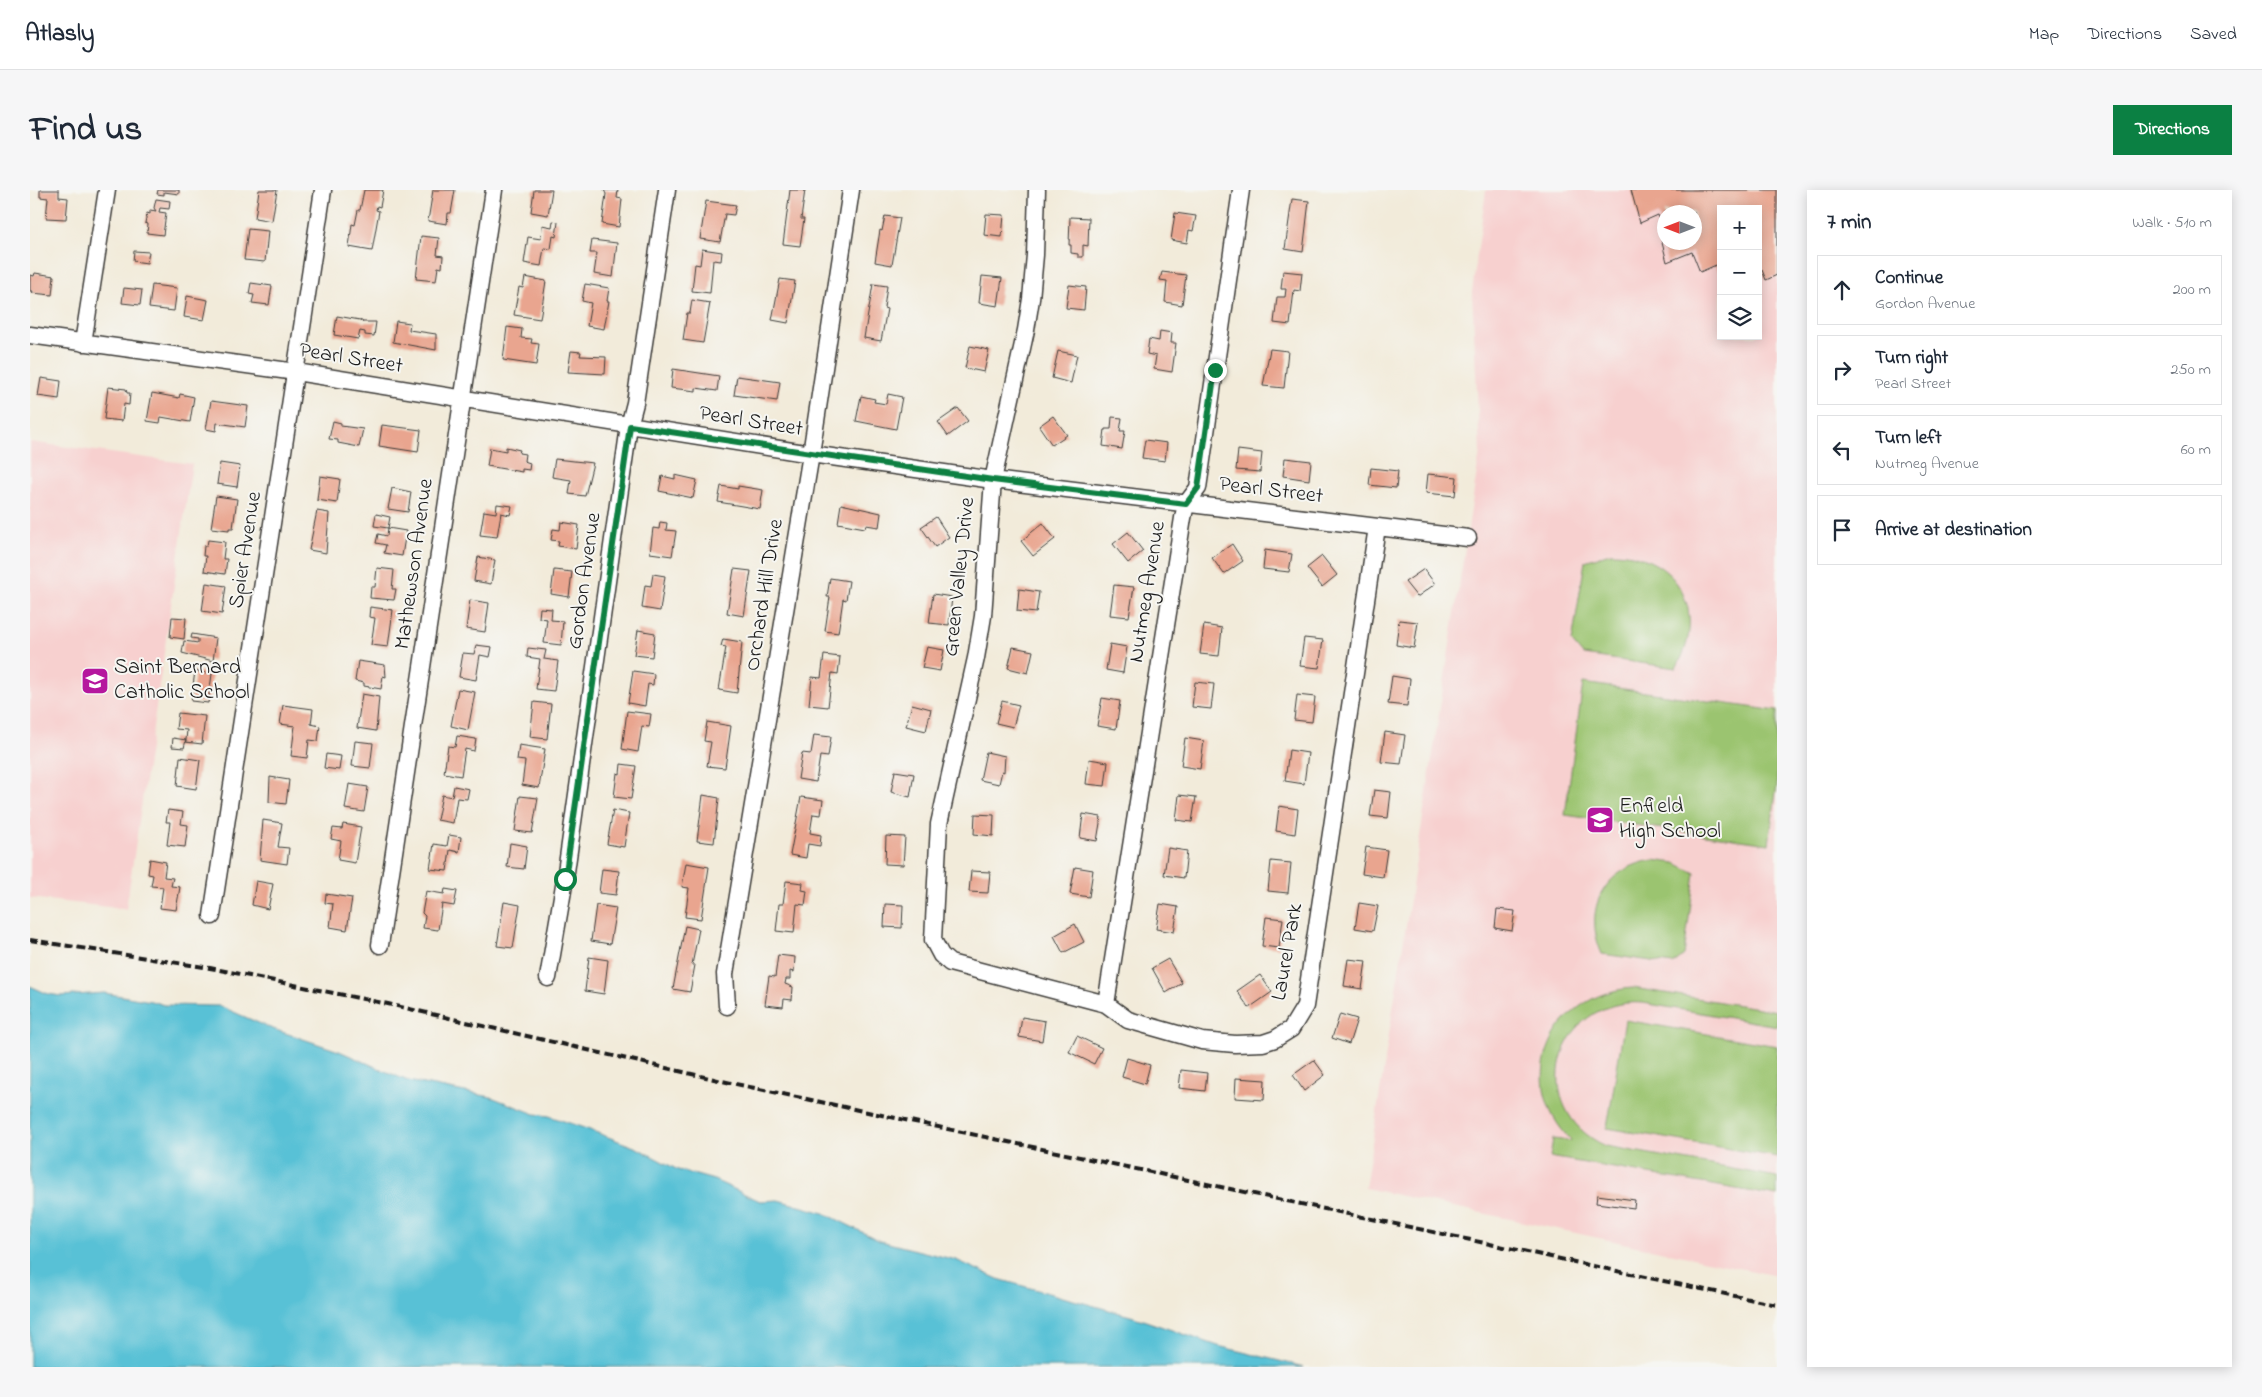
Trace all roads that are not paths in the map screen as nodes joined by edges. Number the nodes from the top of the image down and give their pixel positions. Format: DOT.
graph roads {
  1 [pos="107,190"];
  2 [pos="323,190"];
  3 [pos="494,190"];
  4 [pos="667,190"];
  5 [pos="851,190"];
  6 [pos="1037,190"];
  7 [pos="1241,190"];
  8 [pos="30,335"];
  9 [pos="83,343"];
  10 [pos="296,372"];
  11 [pos="463,399"];
  12 [pos="630,426"];
  13 [pos="811,454"];
  14 [pos="993,480"];
  15 [pos="1186,504"];
  16 [pos="1377,527"];
  17 [pos="1468,538"];
  18 [pos="212,916"];
  19 [pos="933,940"];
  20 [pos="380,945"];
  21 [pos="548,978"];
  22 [pos="1106,1004"];
  23 [pos="726,1006"];
  1 -- 9 [label="street"];
  2 -- 10 [label="street, Spier Avenue"];
  3 -- 11 [label="street, Mathewson Avenue"];
  4 -- 12 [label="street, Gordon Avenue"];
  5 -- 13 [label="street, Orchard Hill Drive"];
  6 -- 14 [label="street, Green Valley Drive"];
  7 -- 15 [label="street, Nutmeg Avenue"];
  8 -- 9 [label="street, Pearl Street"];
  9 -- 10 [label="street, Pearl Street"];
  10 -- 11 [label="street, Pearl Street"];
  10 -- 18 [label="street, Spier Avenue"];
  11 -- 12 [label="street, Pearl Street"];
  11 -- 20 [label="street, Mathewson Avenue"];
  12 -- 13 [label="street, Pearl Street"];
  12 -- 21 [label="street, Gordon Avenue"];
  13 -- 14 [label="street, Pearl Street"];
  13 -- 23 [label="street, Orchard Hill Drive"];
  14 -- 15 [label="street, Pearl Street"];
  14 -- 19 [label="street, Green Valley Drive"];
  15 -- 16 [label="street, Pearl Street"];
  15 -- 22 [label="street, Nutmeg Avenue"];
  16 -- 17 [label="street, Pearl Street"];
  16 -- 22 [label="street, Laurel Park"];
  19 -- 22 [label="street, Laurel Park"];
}
